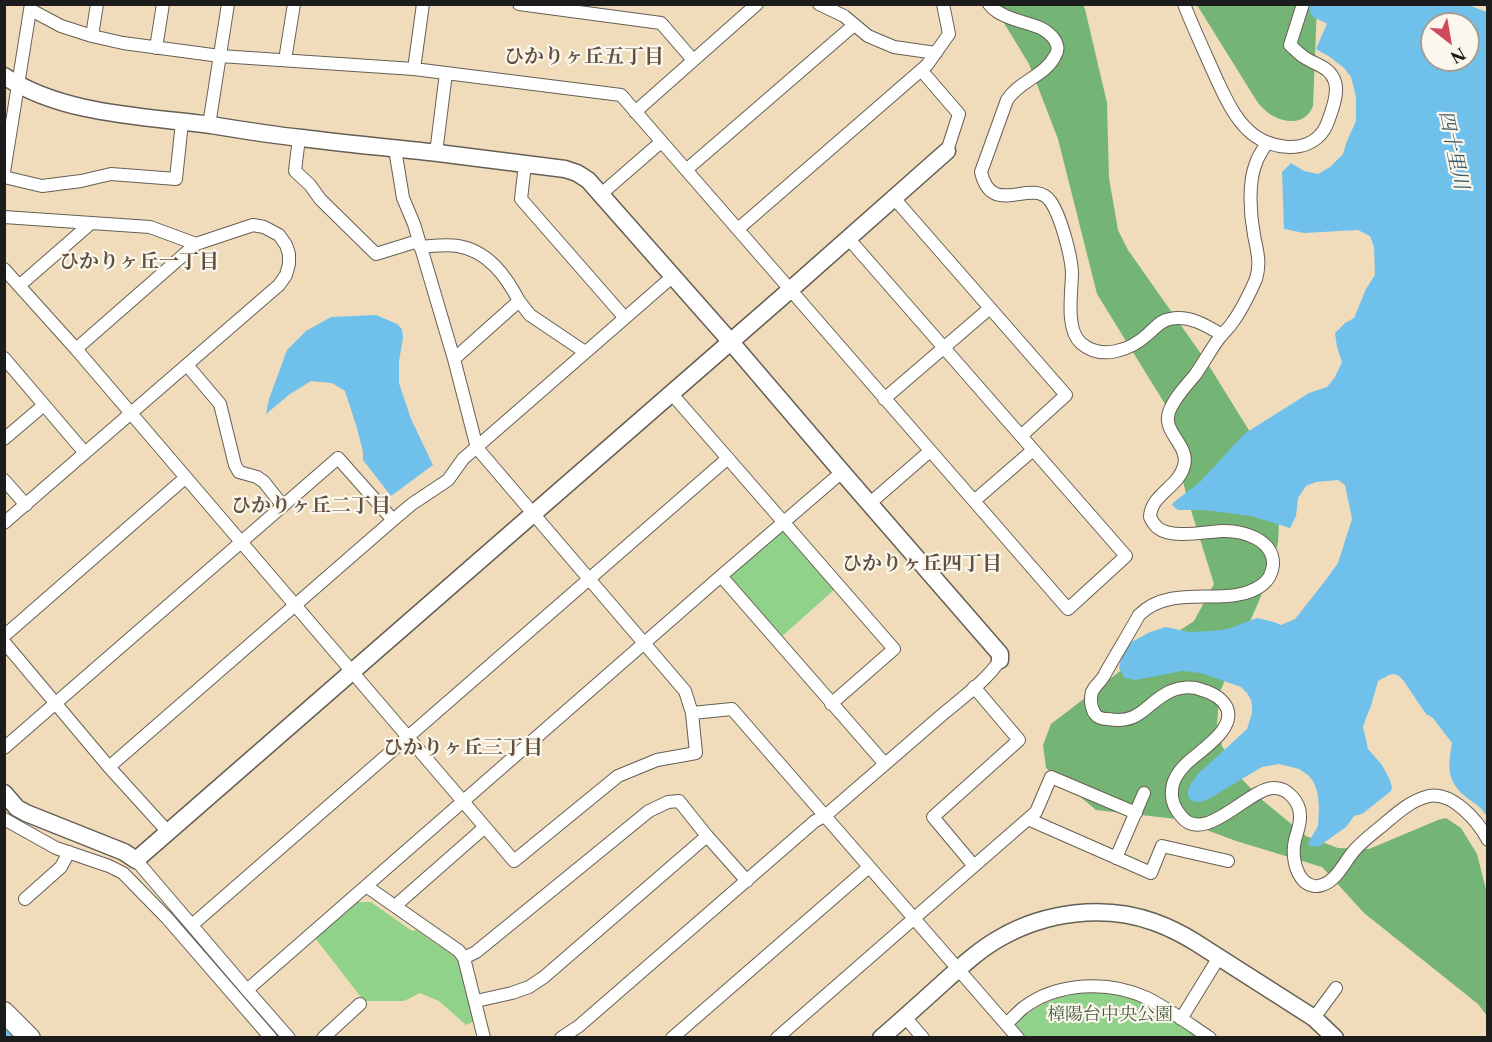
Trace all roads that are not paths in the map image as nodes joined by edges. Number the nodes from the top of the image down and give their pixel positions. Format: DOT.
graph roads {
  1 [pos="98,4"];
  2 [pos="163,4"];
  3 [pos="228,4"];
  4 [pos="294,4"];
  5 [pos="423,4"];
  6 [pos="519,4"];
  7 [pos="757,4"];
  8 [pos="819,4"];
  9 [pos="943,4"];
  10 [pos="989,4"];
  11 [pos="1184,4"];
  12 [pos="1303,4"];
  13 [pos="31,7"];
  14 [pos="550,7"];
  15 [pos="854,25"];
  16 [pos="92,36"];
  17 [pos="156,48"];
  18 [pos="936,52"];
  19 [pos="220,56"];
  20 [pos="285,60"];
  21 [pos="693,60"];
  22 [pos="414,69"];
  23 [pos="921,70"];
  24 [pos="446,73"];
  25 [pos="4,76"];
  26 [pos="19,86"];
  27 [pos="635,112"];
  28 [pos="182,122"];
  29 [pos="209,125"];
  30 [pos="299,138"];
  31 [pos="661,142"];
  32 [pos="1267,143"];
  33 [pos="395,149"];
  34 [pos="947,151"];
  35 [pos="436,153"];
  36 [pos="525,164"];
  37 [pos="686,170"];
  38 [pos="4,174"];
  39 [pos="600,195"];
  40 [pos="894,197"];
  41 [pos="4,217"];
  42 [pos="90,224"];
  43 [pos="738,229"];
  44 [pos="848,238"];
  45 [pos="196,244"];
  46 [pos="419,244"];
  47 [pos="4,269"];
  48 [pos="672,277"];
  49 [pos="20,285"];
  50 [pos="790,290"];
  51 [pos="519,301"];
  52 [pos="990,308"];
  53 [pos="625,318"];
  54 [pos="1222,335"];
  55 [pos="730,341"];
  56 [pos="944,347"];
  57 [pos="76,349"];
  58 [pos="585,352"];
  59 [pos="4,358"];
  60 [pos="454,358"];
  61 [pos="187,365"];
  62 [pos="671,393"];
  63 [pos="885,399"];
  64 [pos="45,405"];
  65 [pos="130,414"];
  66 [pos="1021,436"];
  67 [pos="4,439"];
  68 [pos="477,448"];
  69 [pos="1032,450"];
  70 [pos="930,451"];
  71 [pos="85,453"];
  72 [pos="728,458"];
  73 [pos="842,472"];
  74 [pos="185,478"];
  75 [pos="4,480"];
  76 [pos="974,501"];
  77 [pos="869,504"];
  78 [pos="26,505"];
  79 [pos="283,506"];
  80 [pos="533,514"];
  81 [pos="393,520"];
  82 [pos="784,522"];
  83 [pos="4,523"];
  84 [pos="241,543"];
  85 [pos="721,576"];
  86 [pos="590,579"];
  87 [pos="295,606"];
  88 [pos="4,636"];
  89 [pos="4,642"];
  90 [pos="644,643"];
  91 [pos="1000,660"];
  92 [pos="351,672"];
  93 [pos="974,687"];
  94 [pos="56,704"];
  95 [pos="831,704"];
  96 [pos="692,713"];
  97 [pos="408,737"];
  98 [pos="4,748"];
  99 [pos="885,764"];
  100 [pos="109,767"];
  101 [pos="4,792"];
  102 [pos="1144,793"];
  103 [pos="463,802"];
  104 [pos="1136,813"];
  105 [pos="825,816"];
  106 [pos="4,819"];
  107 [pos="1028,819"];
  108 [pos="485,827"];
  109 [pos="168,832"];
  110 [pos="707,836"];
  111 [pos="1488,840"];
  112 [pos="69,852"];
  113 [pos="1116,858"];
  114 [pos="136,860"];
  115 [pos="1228,861"];
  116 [pos="974,866"];
  117 [pos="869,867"];
  118 [pos="747,880"];
  119 [pos="366,886"];
  120 [pos="25,898"];
  121 [pos="395,906"];
  122 [pos="915,919"];
  123 [pos="192,925"];
  124 [pos="1219,957"];
  125 [pos="464,958"];
  126 [pos="958,970"];
  127 [pos="1336,988"];
  128 [pos="247,990"];
  129 [pos="476,1001"];
  130 [pos="360,1004"];
  131 [pos="4,1012"];
  132 [pos="905,1017"];
  133 [pos="1314,1018"];
  134 [pos="1180,1019"];
  135 [pos="1006,1024"];
  136 [pos="30,1038"];
  137 [pos="271,1038"];
  138 [pos="289,1038"];
  139 [pos="323,1038"];
  140 [pos="484,1038"];
  141 [pos="561,1038"];
  142 [pos="672,1038"];
  143 [pos="777,1038"];
  144 [pos="881,1038"];
  145 [pos="923,1038"];
  146 [pos="1018,1038"];
  147 [pos="1210,1038"];
  148 [pos="1335,1038"];
  1 -- 16 [label="street"];
  2 -- 17 [label="street"];
  3 -- 19 [label="street"];
  4 -- 20 [label="street"];
  5 -- 22 [label="street"];
  6 -- 14 [label="street"];
  7 -- 21 [label="street"];
  8 -- 15 [label="street"];
  9 -- 18 [label="street"];
  10 -- 54 [label="street"];
  11 -- 32 [label="street"];
  12 -- 32 [label="street"];
  13 -- 16 [label="street"];
  13 -- 26 [label="street"];
  14 -- 21 [label="street"];
  15 -- 18 [label="street"];
  15 -- 37 [label="street"];
  16 -- 17 [label="street"];
  17 -- 19 [label="street"];
  18 -- 23 [label="street"];
  19 -- 20 [label="street"];
  19 -- 29 [label="street"];
  20 -- 22 [label="street"];
  21 -- 27 [label="street"];
  22 -- 24 [label="street"];
  23 -- 34 [label="street"];
  23 -- 43 [label="street"];
  24 -- 27 [label="street"];
  24 -- 35 [label="street"];
  25 -- 26 [label="street"];
  26 -- 28 [label="street"];
  26 -- 38 [label="street"];
  27 -- 31 [label="street"];
  28 -- 29 [label="street"];
  28 -- 38 [label="street"];
  29 -- 30 [label="street"];
  30 -- 33 [label="street"];
  30 -- 46 [label="street"];
  31 -- 37 [label="street"];
  31 -- 39 [label="street"];
  32 -- 54 [label="street"];
  33 -- 35 [label="street"];
  33 -- 46 [label="street"];
  34 -- 40 [label="street"];
  35 -- 36 [label="street"];
  36 -- 39 [label="street"];
  36 -- 53 [label="street"];
  37 -- 43 [label="street"];
  39 -- 48 [label="street"];
  40 -- 44 [label="street"];
  40 -- 52 [label="street"];
  41 -- 42 [label="street"];
  42 -- 45 [label="street"];
  42 -- 49 [label="street"];
  43 -- 50 [label="street"];
  44 -- 50 [label="street"];
  44 -- 56 [label="street"];
  45 -- 57 [label="street"];
  45 -- 61 [label="street"];
  46 -- 51 [label="street"];
  46 -- 60 [label="street"];
  47 -- 49 [label="street"];
  48 -- 53 [label="street"];
  48 -- 55 [label="street"];
  49 -- 57 [label="street"];
  50 -- 55 [label="street"];
  50 -- 63 [label="street"];
  51 -- 58 [label="street"];
  51 -- 60 [label="street"];
  52 -- 56 [label="street"];
  52 -- 66 [label="street"];
  53 -- 58 [label="street"];
  54 -- 111 [label="street"];
  55 -- 62 [label="street"];
  55 -- 73 [label="street"];
  56 -- 63 [label="street"];
  56 -- 66 [label="street"];
  57 -- 65 [label="street"];
  58 -- 68 [label="street"];
  59 -- 64 [label="street"];
  60 -- 68 [label="street"];
  61 -- 65 [label="street"];
  61 -- 79 [label="street"];
  62 -- 72 [label="street"];
  62 -- 80 [label="street"];
  63 -- 70 [label="street"];
  64 -- 67 [label="street"];
  64 -- 71 [label="street"];
  65 -- 71 [label="street"];
  65 -- 74 [label="street"];
  66 -- 69 [label="street"];
  68 -- 80 [label="street"];
  68 -- 81 [label="street"];
  69 -- 76 [label="street"];
  69 -- 76 [label="street"];
  70 -- 76 [label="street"];
  70 -- 77 [label="street"];
  71 -- 78 [label="street"];
  72 -- 82 [label="street"];
  72 -- 86 [label="street"];
  73 -- 77 [label="street"];
  73 -- 82 [label="street"];
  74 -- 84 [label="street"];
  74 -- 88 [label="street"];
  75 -- 78 [label="street"];
  77 -- 91 [label="street"];
  78 -- 83 [label="street"];
  79 -- 81 [label="street"];
  79 -- 84 [label="street"];
  80 -- 86 [label="street"];
  80 -- 92 [label="street"];
  81 -- 87 [label="street"];
  82 -- 85 [label="street"];
  82 -- 95 [label="street"];
  84 -- 87 [label="street"];
  84 -- 94 [label="street"];
  85 -- 90 [label="street"];
  85 -- 95 [label="street"];
  86 -- 90 [label="street"];
  86 -- 97 [label="street"];
  87 -- 92 [label="street"];
  87 -- 100 [label="street"];
  89 -- 94 [label="street"];
  90 -- 96 [label="street"];
  90 -- 103 [label="street"];
  91 -- 93 [label="street"];
  92 -- 97 [label="street"];
  92 -- 109 [label="street"];
  93 -- 99 [label="street"];
  93 -- 116 [label="street"];
  94 -- 98 [label="street"];
  94 -- 100 [label="street"];
  95 -- 99 [label="street"];
  96 -- 105 [label="street"];
  96 -- 108 [label="street"];
  97 -- 103 [label="street"];
  97 -- 123 [label="street"];
  99 -- 105 [label="street"];
  100 -- 109 [label="street"];
  101 -- 114 [label="street"];
  102 -- 104 [label="street"];
  103 -- 108 [label="street"];
  103 -- 119 [label="street"];
  104 -- 107 [label="street"];
  104 -- 113 [label="street"];
  105 -- 117 [label="street"];
  105 -- 118 [label="street"];
  106 -- 112 [label="street"];
  107 -- 113 [label="street"];
  107 -- 116 [label="street"];
  108 -- 121 [label="street"];
  109 -- 114 [label="street"];
  110 -- 118 [label="street"];
  110 -- 125 [label="street"];
  110 -- 129 [label="street"];
  112 -- 120 [label="street"];
  112 -- 137 [label="street"];
  113 -- 115 [label="street"];
  114 -- 123 [label="street"];
  116 -- 122 [label="street"];
  117 -- 122 [label="street"];
  117 -- 142 [label="street"];
  118 -- 141 [label="street"];
  119 -- 121 [label="street"];
  119 -- 128 [label="street"];
  121 -- 125 [label="street"];
  122 -- 126 [label="street"];
  122 -- 143 [label="street"];
  123 -- 128 [label="street"];
  124 -- 126 [label="street"];
  124 -- 133 [label="street"];
  124 -- 134 [label="street"];
  125 -- 129 [label="street"];
  126 -- 132 [label="street"];
  126 -- 135 [label="street"];
  127 -- 133 [label="street"];
  128 -- 138 [label="street"];
  129 -- 140 [label="street"];
  130 -- 139 [label="street"];
  131 -- 136 [label="main road"];
  132 -- 144 [label="street"];
  132 -- 145 [label="street"];
  133 -- 148 [label="street"];
  134 -- 135 [label="street"];
  134 -- 147 [label="street"];
  135 -- 146 [label="street"];
}
